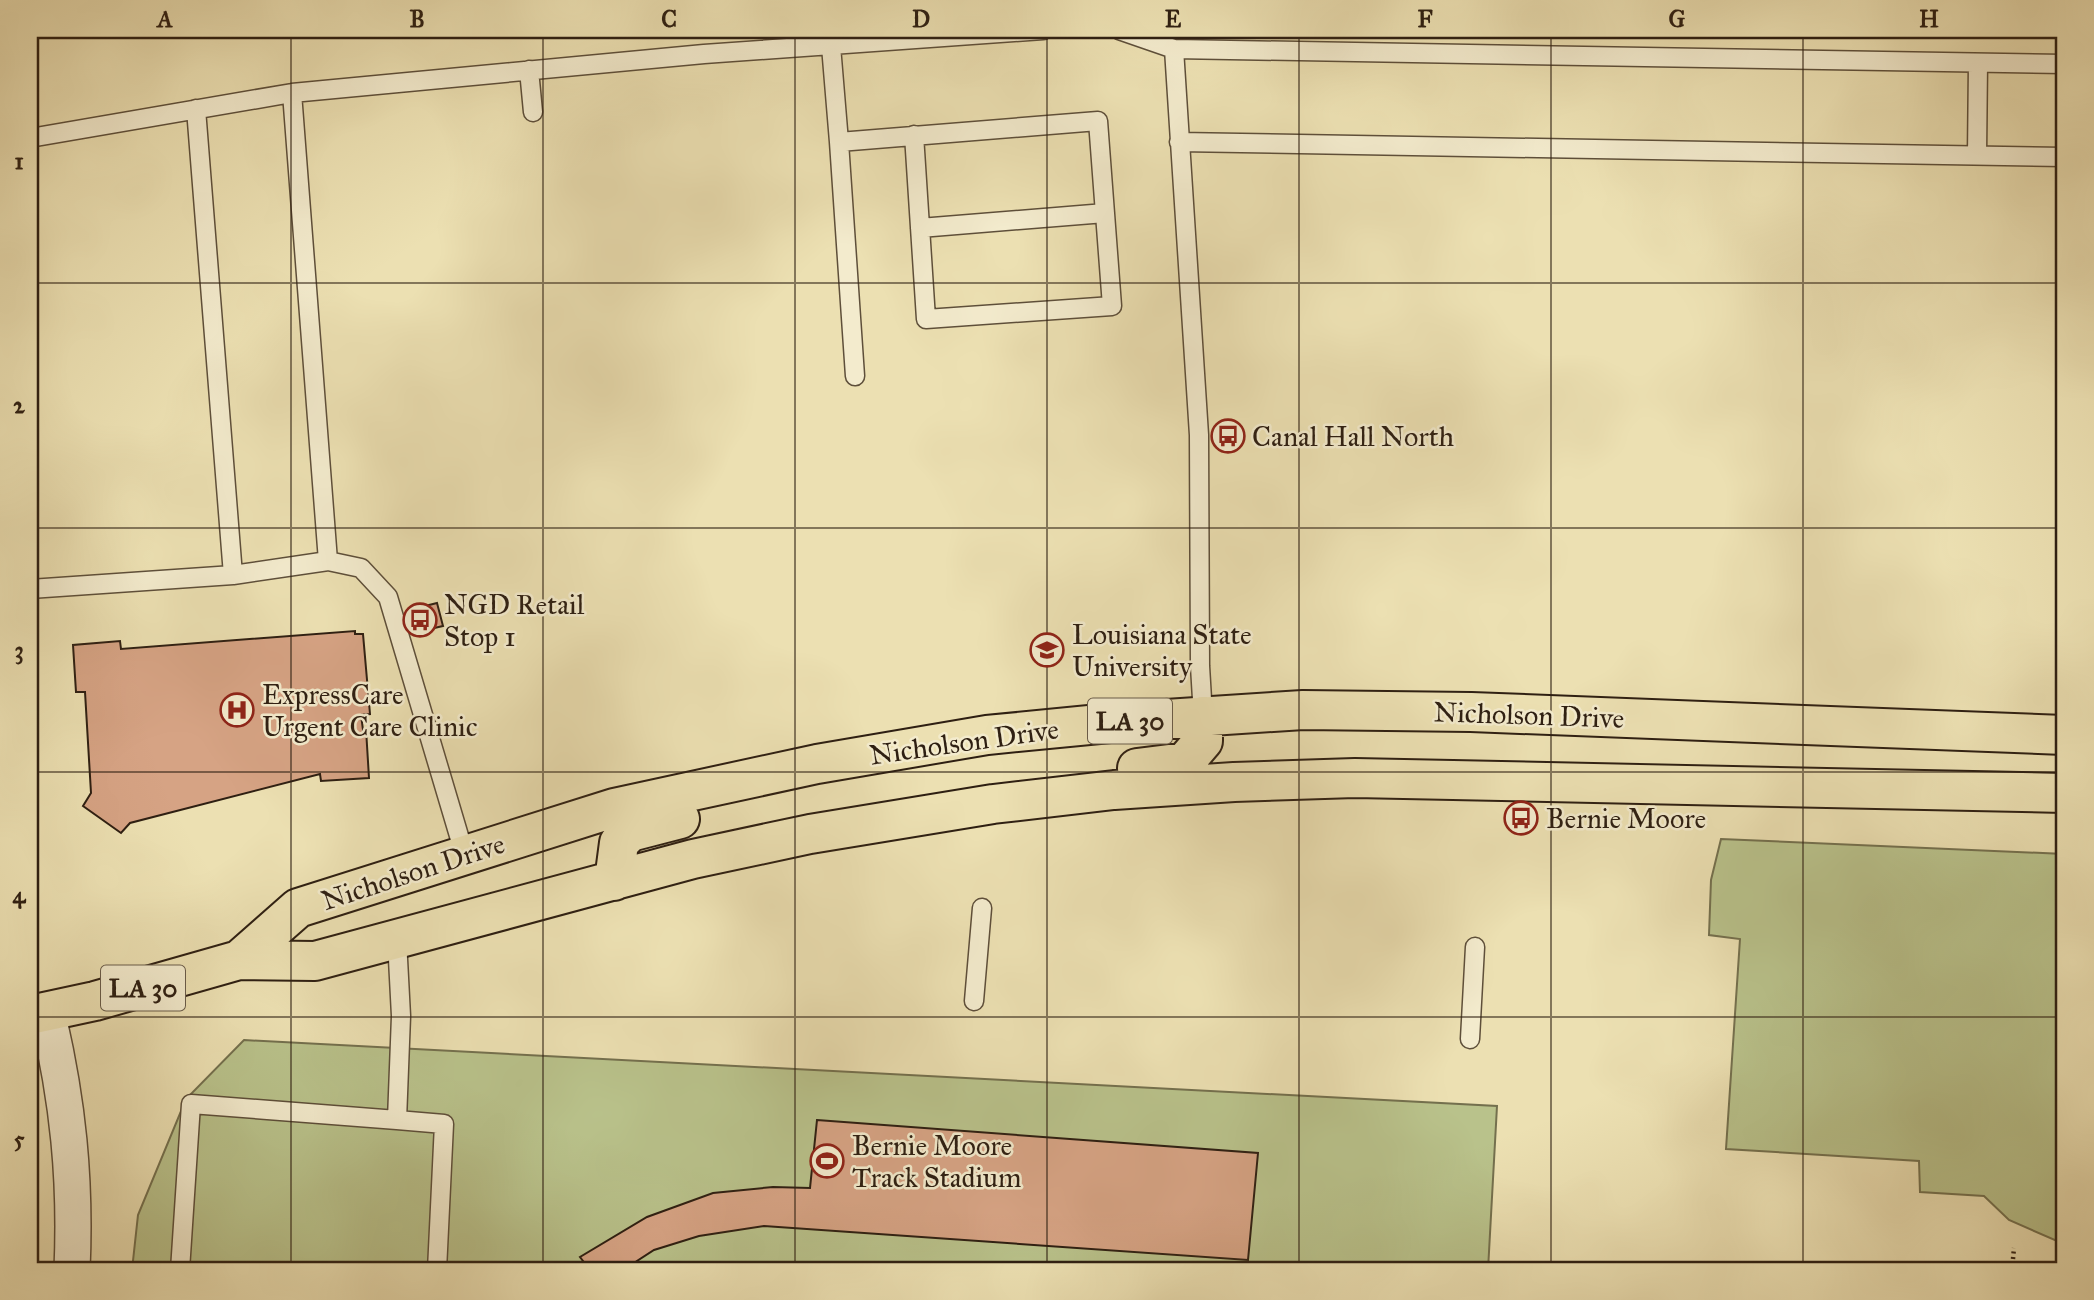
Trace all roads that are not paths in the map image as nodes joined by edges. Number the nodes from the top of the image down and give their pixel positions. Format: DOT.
graph roads {
  1 [pos="1043,30"];
  2 [pos="1119,30"];
  3 [pos="831,46"];
  4 [pos="1174,49"];
  5 [pos="1978,63"];
  6 [pos="2064,64"];
  7 [pos="529,70"];
  8 [pos="292,93"];
  9 [pos="195,109"];
  10 [pos="533,111"];
  11 [pos="914,135"];
  12 [pos="30,138"];
  13 [pos="839,142"];
  14 [pos="1179,142"];
  15 [pos="1977,155"];
  16 [pos="2064,157"];
  17 [pos="1105,213"];
  18 [pos="920,228"];
  19 [pos="855,376"];
  20 [pos="328,561"];
  21 [pos="233,575"];
  22 [pos="30,589"];
  23 [pos="1203,716"];
  24 [pos="2064,735"];
  25 [pos="748,779"];
  26 [pos="2064,793"];
  27 [pos="993,804"];
  28 [pos="465,856"];
  29 [pos="618,890"];
  30 [pos="982,908"];
  31 [pos="397,940"];
  32 [pos="1475,947"];
  33 [pos="239,960"];
  34 [pos="974,1001"];
  35 [pos="38,1014"];
  36 [pos="1470,1038"];
  37 [pos="397,1120"];
  38 [pos="72,1270"];
  39 [pos="180,1270"];
  40 [pos="437,1270"];
  1 -- 3 [label="lane"];
  2 -- 4 [label="lane"];
  3 -- 7 [label="lane"];
  3 -- 13 [label="lane"];
  4 -- 5 [label="lane"];
  4 -- 14 [label="lane"];
  5 -- 6 [label="lane"];
  5 -- 15 [label="lane"];
  7 -- 8 [label="lane"];
  7 -- 10 [label="lane"];
  8 -- 9 [label="lane"];
  8 -- 20 [label="lane"];
  9 -- 12 [label="lane"];
  9 -- 21 [label="lane"];
  11 -- 13 [label="lane"];
  11 -- 17 [label="lane"];
  11 -- 18 [label="lane"];
  13 -- 19 [label="lane"];
  14 -- 15 [label="lane"];
  14 -- 23 [label="lane"];
  15 -- 16 [label="lane"];
  17 -- 18 [label="lane"];
  17 -- 18 [label="lane"];
  20 -- 21 [label="lane"];
  20 -- 28 [label="lane"];
  21 -- 22 [label="lane"];
  23 -- 24 [label="main road, Nicholson Drive / LA 30"];
  23 -- 25 [label="main road, Nicholson Drive / LA 30"];
  23 -- 27 [label="main road"];
  25 -- 28 [label="main road, Nicholson Drive / LA 30"];
  25 -- 29 [label="main road"];
  26 -- 27 [label="main road, Nicholson Drive / LA 30"];
  27 -- 29 [label="main road, Nicholson Drive / LA 30"];
  28 -- 33 [label="main road, Nicholson Drive / LA 30"];
  29 -- 31 [label="main road, Nicholson Drive / LA 30"];
  30 -- 34 [label="lane"];
  31 -- 33 [label="main road, Nicholson Drive / LA 30"];
  31 -- 37 [label="lane"];
  32 -- 36 [label="lane"];
  33 -- 35 [label="main road, Nicholson Drive / LA 30"];
  35 -- 38 [label="street"];
  37 -- 39 [label="lane"];
  37 -- 40 [label="lane"];
}
